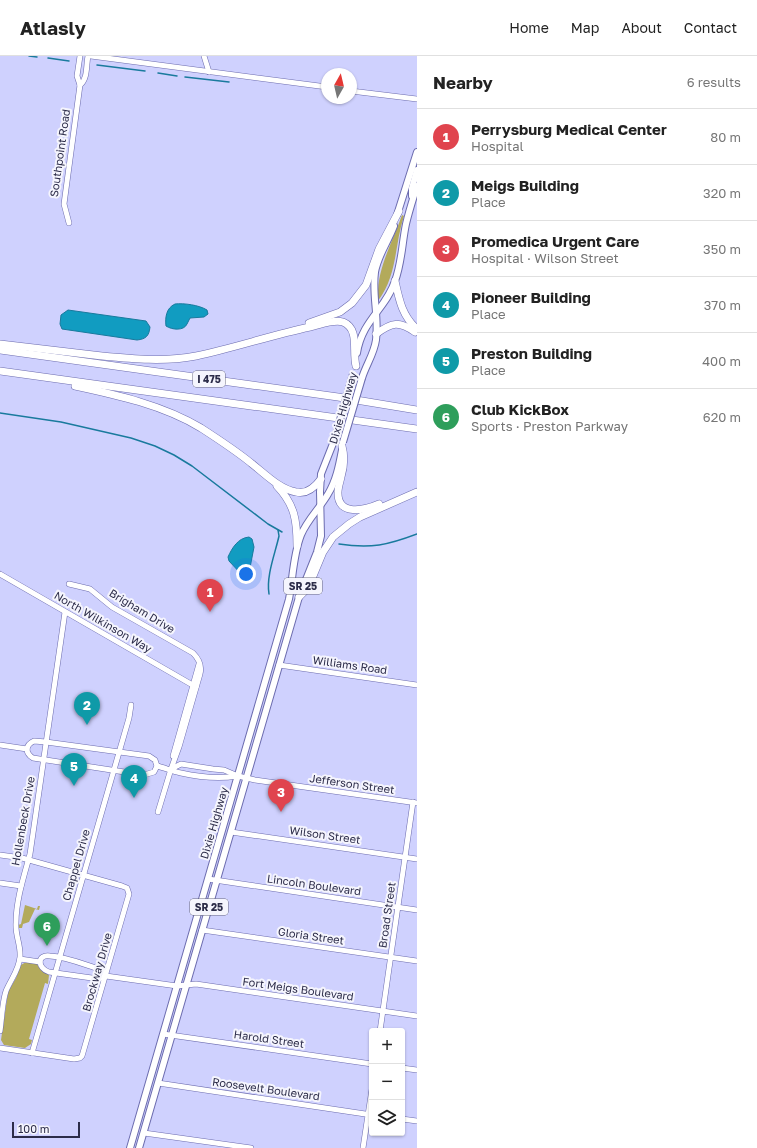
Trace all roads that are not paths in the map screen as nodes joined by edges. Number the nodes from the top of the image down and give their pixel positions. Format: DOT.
graph roads {
  1 [pos="80,56"];
  2 [pos="88,56"];
  3 [pos="91,56"];
  4 [pos="204,56"];
  5 [pos="209,72"];
  6 [pos="80,85"];
  7 [pos="321,86"];
  8 [pos="357,91"];
  9 [pos="417,100"];
  10 [pos="417,152"];
  11 [pos="417,170"];
  12 [pos="417,186"];
  13 [pos="412,202"];
  14 [pos="399,211"];
  15 [pos="69,223"];
  16 [pos="395,281"];
  17 [pos="376,313"];
  18 [pos="417,329"];
  19 [pos="283,333"];
  20 [pos="417,333"];
  21 [pos="376,334"];
  22 [pos="0,344"];
  23 [pos="0,350"];
  24 [pos="356,366"];
  25 [pos="0,371"];
  26 [pos="8,372"];
  27 [pos="417,409"];
  28 [pos="417,429"];
  29 [pos="343,444"];
  30 [pos="270,478"];
  31 [pos="321,479"];
  32 [pos="417,488"];
  33 [pos="417,492"];
  34 [pos="320,506"];
  35 [pos="297,546"];
  36 [pos="0,574"];
  37 [pos="69,584"];
  38 [pos="299,597"];
  39 [pos="65,612"];
  40 [pos="279,665"];
  41 [pos="417,685"];
  42 [pos="194,686"];
  43 [pos="131,705"];
  44 [pos="46,742"];
  45 [pos="0,745"];
  46 [pos="27,749"];
  47 [pos="119,752"];
  48 [pos="43,760"];
  49 [pos="156,766"];
  50 [pos="171,769"];
  51 [pos="113,770"];
  52 [pos="238,776"];
  53 [pos="247,777"];
  54 [pos="415,803"];
  55 [pos="158,812"];
  56 [pos="231,832"];
  57 [pos="0,855"];
  58 [pos="405,857"];
  59 [pos="417,858"];
  60 [pos="28,860"];
  61 [pos="83,875"];
  62 [pos="208,880"];
  63 [pos="216,881"];
  64 [pos="0,883"];
  65 [pos="21,886"];
  66 [pos="398,907"];
  67 [pos="417,910"];
  68 [pos="202,930"];
  69 [pos="59,957"];
  70 [pos="391,958"];
  71 [pos="20,959"];
  72 [pos="417,961"];
  73 [pos="40,962"];
  74 [pos="55,972"];
  75 [pos="106,976"];
  76 [pos="186,985"];
  77 [pos="177,986"];
  78 [pos="383,1011"];
  79 [pos="417,1016"];
  80 [pos="380,1028"];
  81 [pos="0,1031"];
  82 [pos="163,1034"];
  83 [pos="172,1035"];
  84 [pos="0,1048"];
  85 [pos="32,1053"];
  86 [pos="369,1064"];
  87 [pos="405,1068"];
  88 [pos="417,1070"];
  89 [pos="158,1083"];
  90 [pos="369,1115"];
  91 [pos="405,1119"];
  92 [pos="369,1120"];
  93 [pos="417,1121"];
  94 [pos="144,1133"];
  95 [pos="130,1148"];
  96 [pos="139,1148"];
  97 [pos="251,1148"];
  98 [pos="363,1148"];
  1 -- 6 [label="street, Southpoint Road"];
  2 -- 6 [label="street, Southpoint Road"];
  3 -- 5 [label="street"];
  4 -- 5 [label="street"];
  5 -- 7 [label="street"];
  6 -- 15 [label="street, Southpoint Road"];
  8 -- 9 [label="street"];
  10 -- 14 [label="main road, Dixie Highway"];
  11 -- 13 [label="main road"];
  12 -- 13 [label="main road, Dixie Highway"];
  13 -- 16 [label="main road, Dixie Highway"];
  14 -- 17 [label="main road, Dixie Highway"];
  14 -- 19 [label="highway"];
  16 -- 17 [label="main road, Dixie Highway / SR 25"];
  16 -- 18 [label="highway"];
  17 -- 21 [label="main road, Dixie Highway"];
  17 -- 24 [label="main road, Dixie Highway / SR 25"];
  19 -- 22 [label="highway"];
  19 -- 24 [label="highway"];
  20 -- 21 [label="highway"];
  21 -- 29 [label="main road, Dixie Highway, bridge"];
  23 -- 27 [label="highway, I 475"];
  24 -- 31 [label="main road, Dixie Highway / SR 25, bridge"];
  25 -- 26 [label="highway, I 475"];
  26 -- 28 [label="highway, I 475"];
  26 -- 30 [label="highway"];
  29 -- 32 [label="highway"];
  29 -- 34 [label="main road, Dixie Highway / SR 25"];
  30 -- 31 [label="highway"];
  30 -- 35 [label="highway"];
  31 -- 34 [label="main road, Dixie Highway / SR 25"];
  33 -- 38 [label="highway"];
  34 -- 35 [label="main road, Dixie Highway / SR 25"];
  34 -- 38 [label="main road, Dixie Highway / SR 25"];
  35 -- 52 [label="main road, Dixie Highway / SR 25"];
  36 -- 39 [label="street, North Wilkinson Way"];
  37 -- 42 [label="street, Brigham Drive"];
  38 -- 40 [label="main road, Dixie Highway / SR 25"];
  39 -- 42 [label="street, North Wilkinson Way"];
  39 -- 44 [label="street, Hollenbeck Drive"];
  40 -- 41 [label="street, Williams Road"];
  40 -- 53 [label="main road, Dixie Highway / SR 25"];
  42 -- 50 [label="street, Brigham Drive"];
  43 -- 47 [label="street, Chappel Drive"];
  44 -- 46 [label="street"];
  44 -- 47 [label="street"];
  44 -- 48 [label="street, Hollenbeck Drive"];
  45 -- 46 [label="street"];
  46 -- 48 [label="street"];
  47 -- 49 [label="street"];
  47 -- 51 [label="street, Chappel Drive"];
  48 -- 51 [label="street"];
  48 -- 60 [label="street, Hollenbeck Drive"];
  49 -- 50 [label="street"];
  49 -- 51 [label="street"];
  50 -- 52 [label="street"];
  50 -- 52 [label="street"];
  50 -- 55 [label="street, Brigham Drive"];
  51 -- 61 [label="street, Chappel Drive"];
  52 -- 53 [label="street, Jefferson Street"];
  52 -- 62 [label="main road, Dixie Highway / SR 25"];
  53 -- 54 [label="street, Jefferson Street"];
  53 -- 56 [label="main road, Dixie Highway / SR 25"];
  54 -- 58 [label="street, Broad Street"];
  56 -- 58 [label="street, Wilson Street"];
  56 -- 63 [label="main road, Dixie Highway / SR 25"];
  57 -- 60 [label="street"];
  58 -- 59 [label="street, Wilson Street"];
  58 -- 66 [label="street, Broad Street"];
  60 -- 61 [label="street"];
  60 -- 65 [label="street, Hollenbeck Drive"];
  61 -- 69 [label="street, Chappel Drive"];
  61 -- 75 [label="street, Brockway Drive"];
  62 -- 63 [label="street, Lincoln Boulevard"];
  62 -- 77 [label="main road, Dixie Highway / SR 25"];
  63 -- 66 [label="street, Lincoln Boulevard"];
  63 -- 68 [label="main road, Dixie Highway / SR 25"];
  64 -- 65 [label="street"];
  65 -- 71 [label="street, Hollenbeck Drive"];
  66 -- 67 [label="street, Lincoln Boulevard"];
  66 -- 70 [label="street, Broad Street"];
  68 -- 70 [label="street, Gloria Street"];
  68 -- 76 [label="main road, Dixie Highway / SR 25"];
  69 -- 73 [label="street"];
  69 -- 74 [label="street, Chappel Drive"];
  69 -- 75 [label="street"];
  70 -- 72 [label="street, Gloria Street"];
  70 -- 78 [label="street, Broad Street"];
  71 -- 73 [label="street"];
  71 -- 81 [label="street, Hollenbeck Drive"];
  73 -- 74 [label="street"];
  74 -- 75 [label="street"];
  74 -- 85 [label="street, Chappel Drive"];
  75 -- 77 [label="street, Fort Meigs Boulevard"];
  75 -- 85 [label="street, Brockway Drive"];
  76 -- 77 [label="street, Fort Meigs Boulevard"];
  76 -- 78 [label="street, Fort Meigs Boulevard"];
  76 -- 83 [label="main road, Dixie Highway / SR 25"];
  77 -- 82 [label="main road, Dixie Highway / SR 25"];
  78 -- 79 [label="street, Fort Meigs Boulevard"];
  78 -- 80 [label="street, Broad Street"];
  82 -- 83 [label="street, Harold Street"];
  82 -- 95 [label="main road, Dixie Highway / SR 25"];
  83 -- 86 [label="street, Harold Street"];
  83 -- 89 [label="main road, Dixie Highway / SR 25"];
  84 -- 85 [label="street"];
  87 -- 88 [label="street"];
  89 -- 90 [label="street, Roosevelt Boulevard"];
  89 -- 94 [label="main road, Dixie Highway / SR 25"];
  91 -- 93 [label="street"];
  92 -- 98 [label="street"];
  94 -- 96 [label="main road, Dixie Highway / SR 25"];
  94 -- 97 [label="street"];
}
